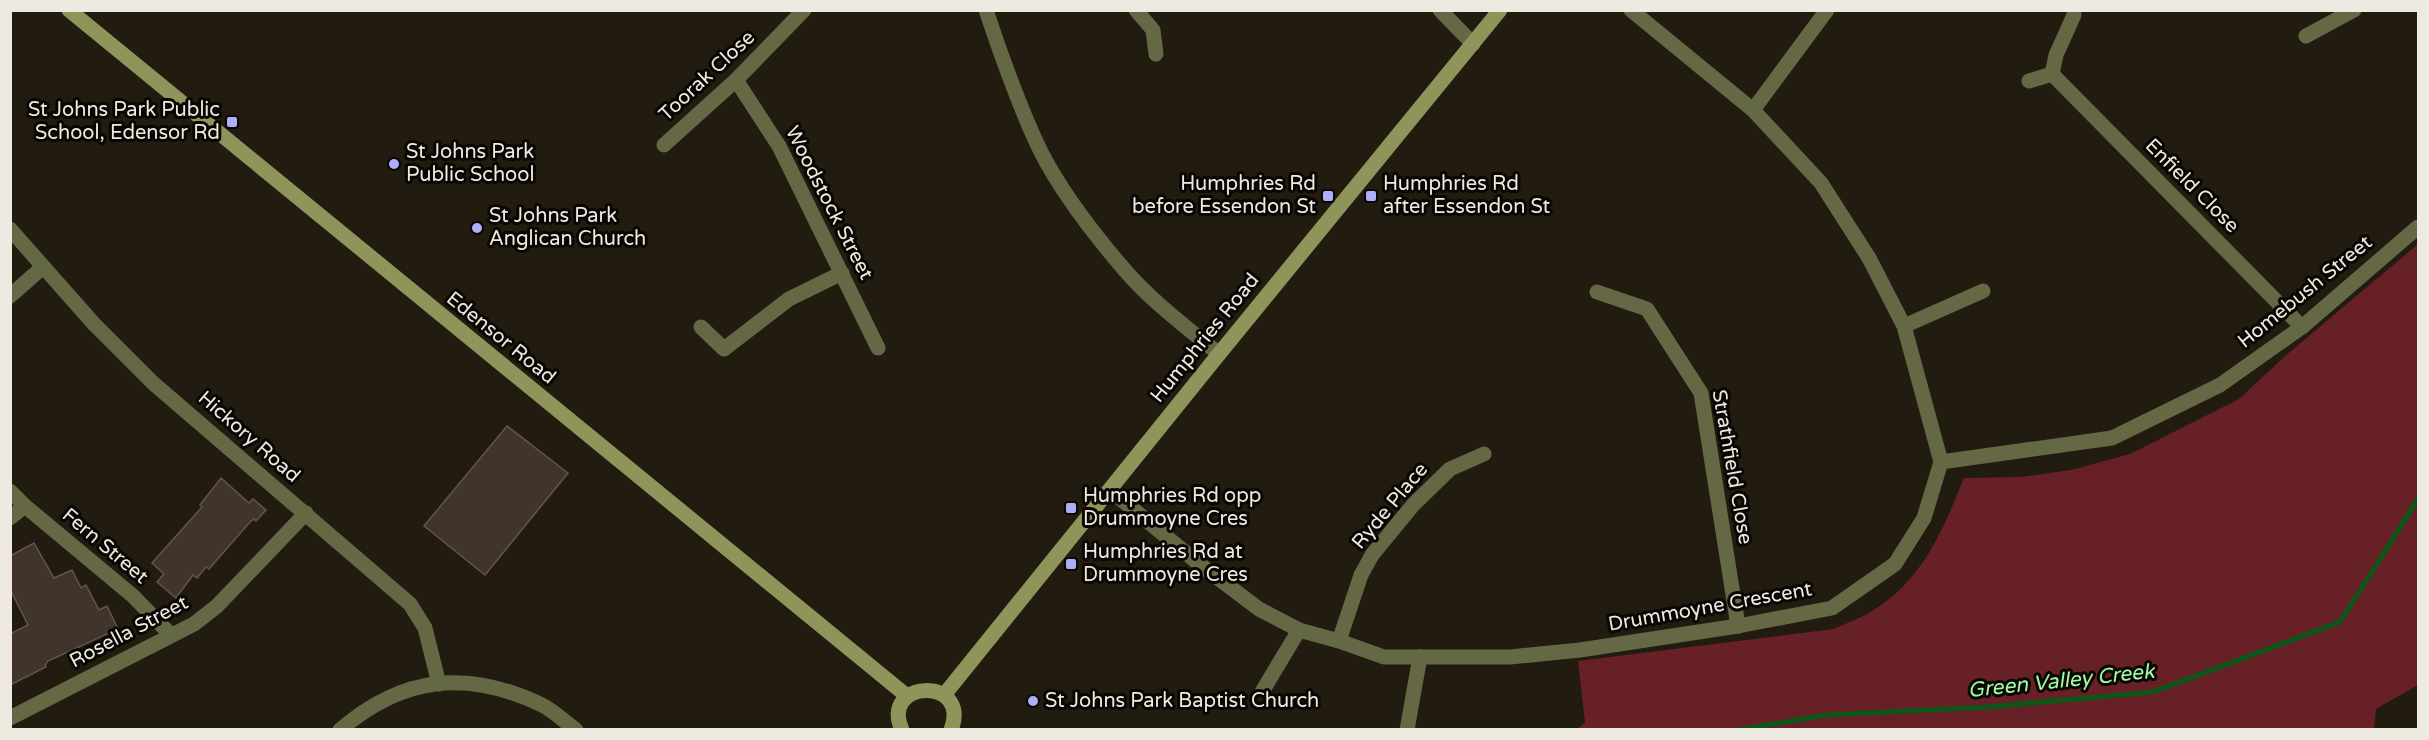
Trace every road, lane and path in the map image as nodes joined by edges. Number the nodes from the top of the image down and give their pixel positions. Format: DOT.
graph roads {
  1 [pos="69,10"];
  2 [pos="804,10"];
  3 [pos="986,10"];
  4 [pos="1136,10"];
  5 [pos="1440,10"];
  6 [pos="1500,10"];
  7 [pos="1631,10"];
  8 [pos="1827,10"];
  9 [pos="2354,10"];
  10 [pos="2074,15"];
  11 [pos="2306,36"];
  12 [pos="1473,44"];
  13 [pos="1156,54"];
  14 [pos="2052,74"];
  15 [pos="736,80"];
  16 [pos="2029,81"];
  17 [pos="1753,110"];
  18 [pos="664,145"];
  19 [pos="2418,227"];
  20 [pos="10,229"];
  21 [pos="43,267"];
  22 [pos="842,273"];
  23 [pos="1983,291"];
  24 [pos="1597,292"];
  25 [pos="10,296"];
  26 [pos="1904,326"];
  27 [pos="701,327"];
  28 [pos="2302,327"];
  29 [pos="878,348"];
  30 [pos="1219,354"];
  31 [pos="1484,454"];
  32 [pos="1941,462"];
  33 [pos="10,490"];
  34 [pos="1110,490"];
  35 [pos="25,506"];
  36 [pos="306,513"];
  37 [pos="10,518"];
  38 [pos="1738,626"];
  39 [pos="1299,630"];
  40 [pos="171,635"];
  41 [pos="1339,641"];
  42 [pos="1420,657"];
  43 [pos="439,684"];
  44 [pos="1263,690"];
  45 [pos="944,695"];
  46 [pos="907,696"];
  47 [pos="10,718"];
  48 [pos="340,729"];
  49 [pos="576,729"];
  50 [pos="902,729"];
  51 [pos="951,729"];
  52 [pos="1407,729"];
  1 -- 46 [label="main road, Edensor Road"];
  2 -- 15 [label="street, Toorak Close"];
  3 -- 30 [label="street"];
  4 -- 13 [label="street"];
  5 -- 12 [label="street"];
  6 -- 12 [label="main road, Humphries Road"];
  7 -- 17 [label="street"];
  8 -- 17 [label="street"];
  9 -- 11 [label="street"];
  10 -- 14 [label="street"];
  12 -- 30 [label="main road, Humphries Road"];
  14 -- 16 [label="street"];
  14 -- 28 [label="street, Enfield Close"];
  15 -- 18 [label="street, Toorak Close"];
  15 -- 22 [label="street, Woodstock Street"];
  17 -- 26 [label="street"];
  19 -- 28 [label="street, Homebush Street"];
  20 -- 21 [label="street, Hickory Road"];
  21 -- 25 [label="street"];
  21 -- 36 [label="street, Hickory Road"];
  22 -- 27 [label="street"];
  22 -- 29 [label="street, Woodstock Street"];
  23 -- 26 [label="street"];
  24 -- 38 [label="street, Strathfield Close"];
  26 -- 32 [label="street"];
  28 -- 32 [label="street, Homebush Street"];
  30 -- 34 [label="main road, Humphries Road"];
  31 -- 41 [label="street, Ryde Place"];
  32 -- 38 [label="street, Drummoyne Crescent"];
  33 -- 35 [label="street, Fern Street"];
  34 -- 39 [label="street, Drummoyne Crescent"];
  34 -- 45 [label="main road, Humphries Road"];
  35 -- 37 [label="street"];
  35 -- 40 [label="street, Fern Street"];
  36 -- 40 [label="street, Rosella Street"];
  36 -- 43 [label="street, Hickory Road"];
  38 -- 42 [label="street, Drummoyne Crescent"];
  39 -- 41 [label="street, Drummoyne Crescent"];
  39 -- 44 [label="street"];
  40 -- 47 [label="street, Rosella Street"];
  41 -- 42 [label="street, Drummoyne Crescent"];
  42 -- 52 [label="street"];
  43 -- 48 [label="street"];
  43 -- 49 [label="street"];
  45 -- 46 [label="main road"];
  45 -- 51 [label="main road"];
  46 -- 50 [label="main road"];
}
